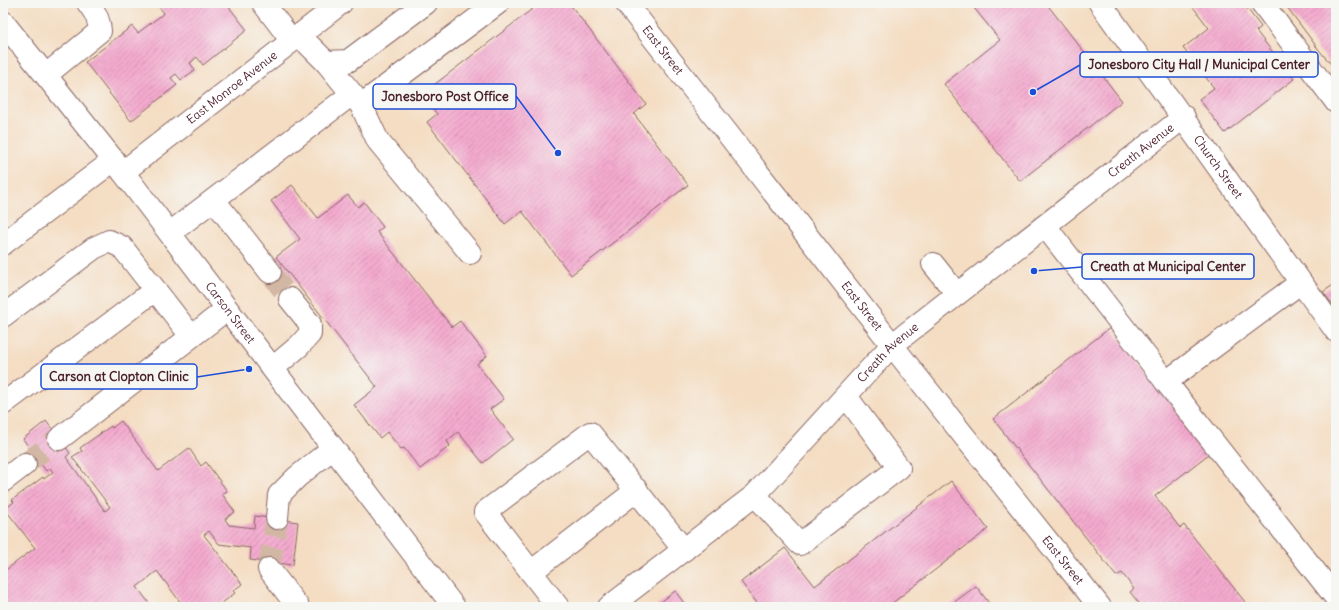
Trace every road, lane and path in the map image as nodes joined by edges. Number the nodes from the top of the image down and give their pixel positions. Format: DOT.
graph roads {
  1 [pos="88,3"];
  2 [pos="262,3"];
  3 [pos="426,3"];
  4 [pos="498,3"];
  5 [pos="626,3"];
  6 [pos="1100,3"];
  7 [pos="1262,3"];
  8 [pos="329,6"];
  9 [pos="3,22"];
  10 [pos="295,38"];
  11 [pos="326,62"];
  12 [pos="46,75"];
  13 [pos="357,99"];
  14 [pos="1336,102"];
  15 [pos="1184,117"];
  16 [pos="118,166"];
  17 [pos="214,200"];
  18 [pos="1044,226"];
  19 [pos="170,234"];
  20 [pos="3,244"];
  21 [pos="470,253"];
  22 [pos="933,264"];
  23 [pos="270,272"];
  24 [pos="1300,283"];
  25 [pos="155,290"];
  26 [pos="957,294"];
  27 [pos="290,299"];
  28 [pos="227,308"];
  29 [pos="3,316"];
  30 [pos="1336,331"];
  31 [pos="191,336"];
  32 [pos="892,345"];
  33 [pos="273,368"];
  34 [pos="1166,382"];
  35 [pos="1336,388"];
  36 [pos="1336,395"];
  37 [pos="846,396"];
  38 [pos="3,404"];
  39 [pos="59,439"];
  40 [pos="333,448"];
  41 [pos="25,464"];
  42 [pos="3,481"];
  43 [pos="637,490"];
  44 [pos="756,495"];
  45 [pos="277,518"];
  46 [pos="684,550"];
  47 [pos="269,569"];
  48 [pos="531,572"];
  49 [pos="1336,598"];
  50 [pos="298,607"];
  51 [pos="454,607"];
  52 [pos="558,607"];
  53 [pos="609,607"];
  54 [pos="1100,607"];
  1 -- 12 [label="street"];
  2 -- 10 [label="street"];
  3 -- 11 [label="street"];
  4 -- 13 [label="street"];
  5 -- 32 [label="street, East Street"];
  6 -- 15 [label="street, Church Street"];
  7 -- 14 [label="street"];
  8 -- 10 [label="street, East Monroe Avenue"];
  9 -- 12 [label="street, Carson Street"];
  10 -- 11 [label="street"];
  10 -- 16 [label="street, East Monroe Avenue"];
  11 -- 13 [label="street"];
  12 -- 16 [label="street, Carson Street"];
  13 -- 17 [label="street"];
  13 -- 21 [label="street"];
  15 -- 18 [label="street, Creath Avenue"];
  15 -- 24 [label="street, Church Street"];
  16 -- 19 [label="street, Carson Street"];
  16 -- 20 [label="street, East Monroe Avenue"];
  17 -- 19 [label="street"];
  17 -- 23 [label="street"];
  18 -- 26 [label="street, Creath Avenue"];
  18 -- 34 [label="street"];
  19 -- 28 [label="street, Carson Street"];
  22 -- 26 [label="street"];
  24 -- 30 [label="street, Church Street"];
  24 -- 34 [label="street"];
  25 -- 29 [label="street"];
  25 -- 31 [label="street"];
  25 -- 38 [label="street"];
  26 -- 32 [label="street, Creath Avenue"];
  27 -- 33 [label="street"];
  28 -- 31 [label="street"];
  28 -- 33 [label="street, Carson Street"];
  31 -- 39 [label="street"];
  32 -- 37 [label="street, Creath Avenue"];
  32 -- 54 [label="street, East Street"];
  33 -- 40 [label="street, Carson Street"];
  34 -- 49 [label="street"];
  35 -- 36 [label="path"];
  37 -- 44 [label="street, Creath Avenue"];
  37 -- 44 [label="street"];
  40 -- 45 [label="street"];
  40 -- 51 [label="street, Carson Street"];
  41 -- 42 [label="street"];
  43 -- 46 [label="street"];
  43 -- 48 [label="street"];
  43 -- 48 [label="street"];
  44 -- 46 [label="street, Creath Avenue"];
  46 -- 53 [label="street, Creath Avenue"];
  47 -- 50 [label="street"];
  48 -- 52 [label="street"];
}
